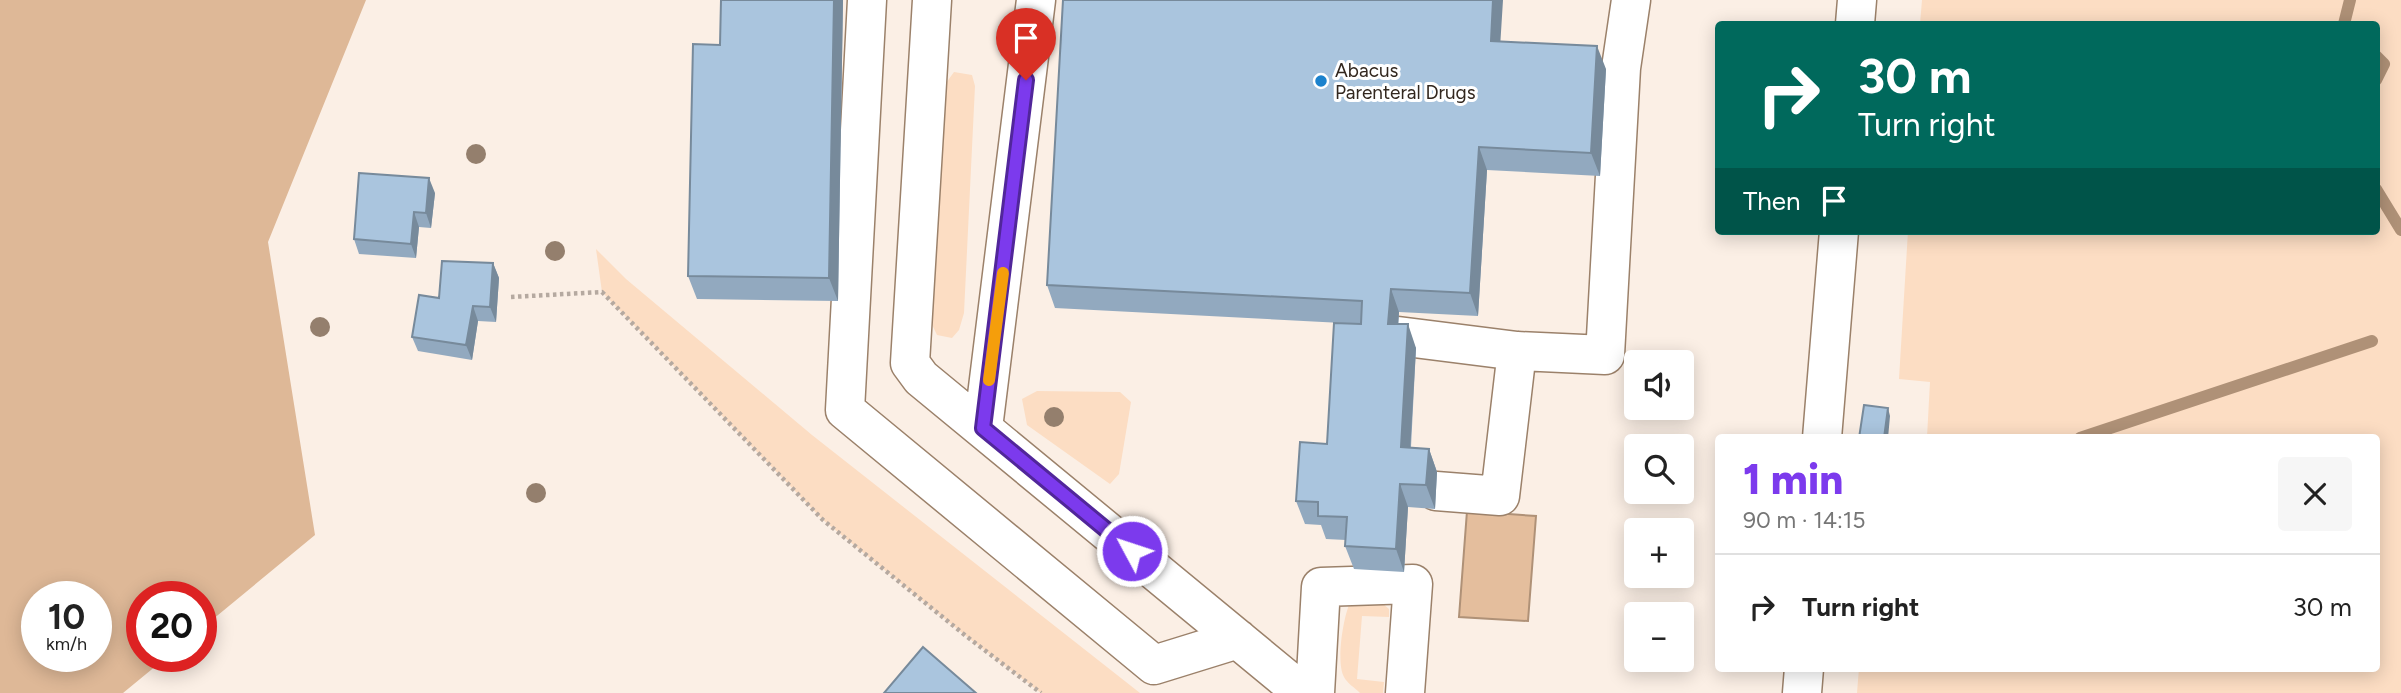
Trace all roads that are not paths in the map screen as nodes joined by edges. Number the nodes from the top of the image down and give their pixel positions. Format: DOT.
graph roads {
  1 [pos="867,0"];
  2 [pos="932,0"];
  3 [pos="1037,0"];
  4 [pos="1631,0"];
  5 [pos="1857,0"];
  6 [pos="1855,21"];
  7 [pos="1839,235"];
  8 [pos="1398,336"];
  9 [pos="1517,351"];
  10 [pos="983,428"];
  11 [pos="1822,434"];
  12 [pos="1436,491"];
  13 [pos="1238,639"];
  14 [pos="1804,672"];
  15 [pos="1303,693"];
  16 [pos="1315,693"];
  17 [pos="1405,693"];
  18 [pos="1802,693"];
  1 -- 13 [label="lane"];
  2 -- 10 [label="lane"];
  3 -- 10 [label="lane"];
  4 -- 9 [label="lane"];
  5 -- 6 [label="lane"];
  7 -- 11 [label="lane"];
  8 -- 9 [label="lane"];
  9 -- 12 [label="lane"];
  10 -- 13 [label="lane"];
  13 -- 15 [label="lane"];
  14 -- 18 [label="lane"];
  16 -- 17 [label="lane"];
}
